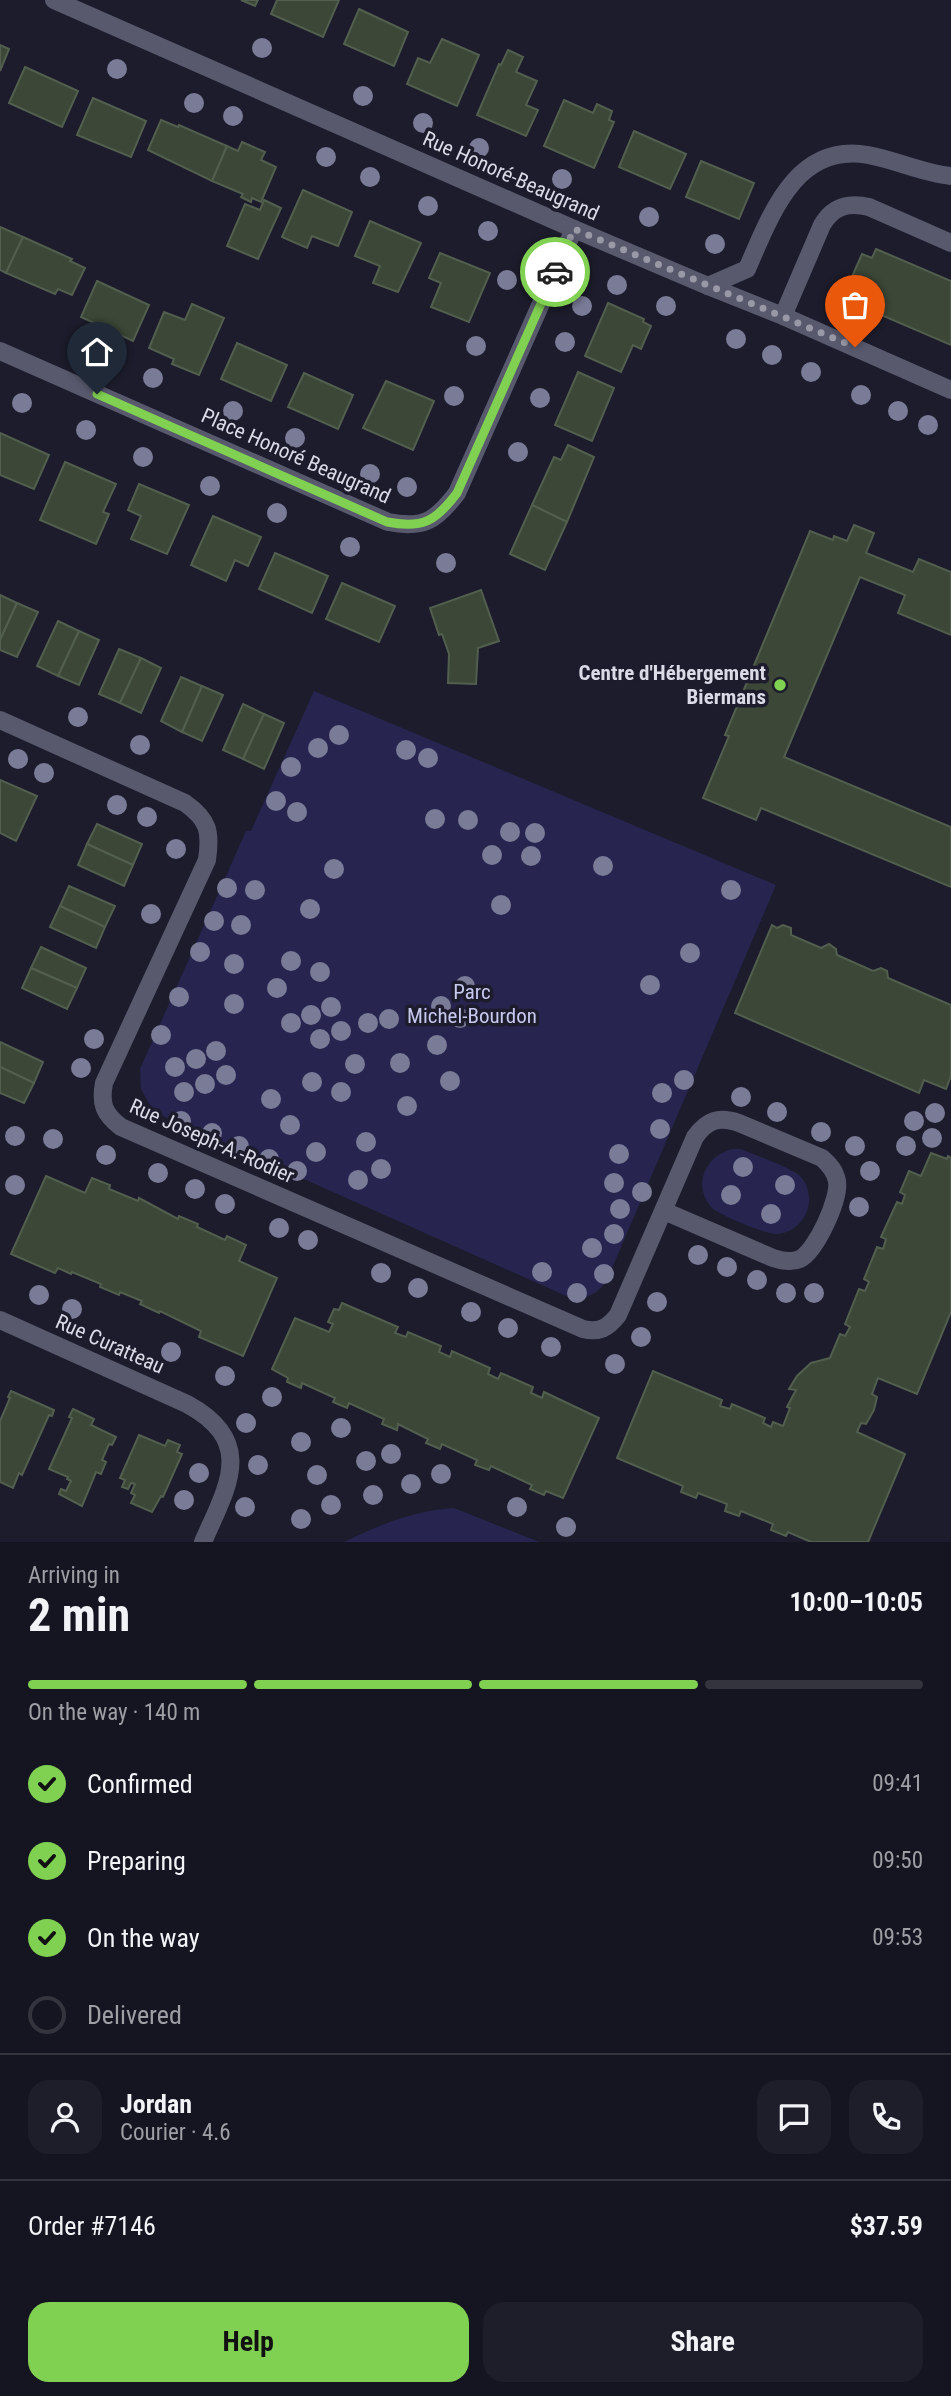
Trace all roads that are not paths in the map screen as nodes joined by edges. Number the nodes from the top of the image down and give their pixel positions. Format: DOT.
graph roads {
  1 [pos="54,0"];
  2 [pos="951,176"];
  3 [pos="574,229"];
  4 [pos="951,243"];
  5 [pos="708,286"];
  6 [pos="783,316"];
  7 [pos="0,351"];
  8 [pos="951,390"];
  9 [pos="0,720"];
  10 [pos="664,1211"];
  11 [pos="0,1320"];
  12 [pos="203,1542"];
  1 -- 3 [label="street, Rue Honoré-Beaugrand"];
  2 -- 5 [label="street"];
  3 -- 5 [label="street, Rue Honoré-Beaugrand"];
  3 -- 7 [label="street, Place Honoré Beaugrand"];
  4 -- 6 [label="street"];
  5 -- 6 [label="street, Rue Honoré-Beaugrand"];
  6 -- 8 [label="street, Rue Honoré-Beaugrand"];
  9 -- 10 [label="street, Rue Joseph-A.-Rodier"];
  10 -- 10 [label="street, Rue Joseph-A.-Rodier"];
  11 -- 12 [label="street, Rue Curatteau"];
}
